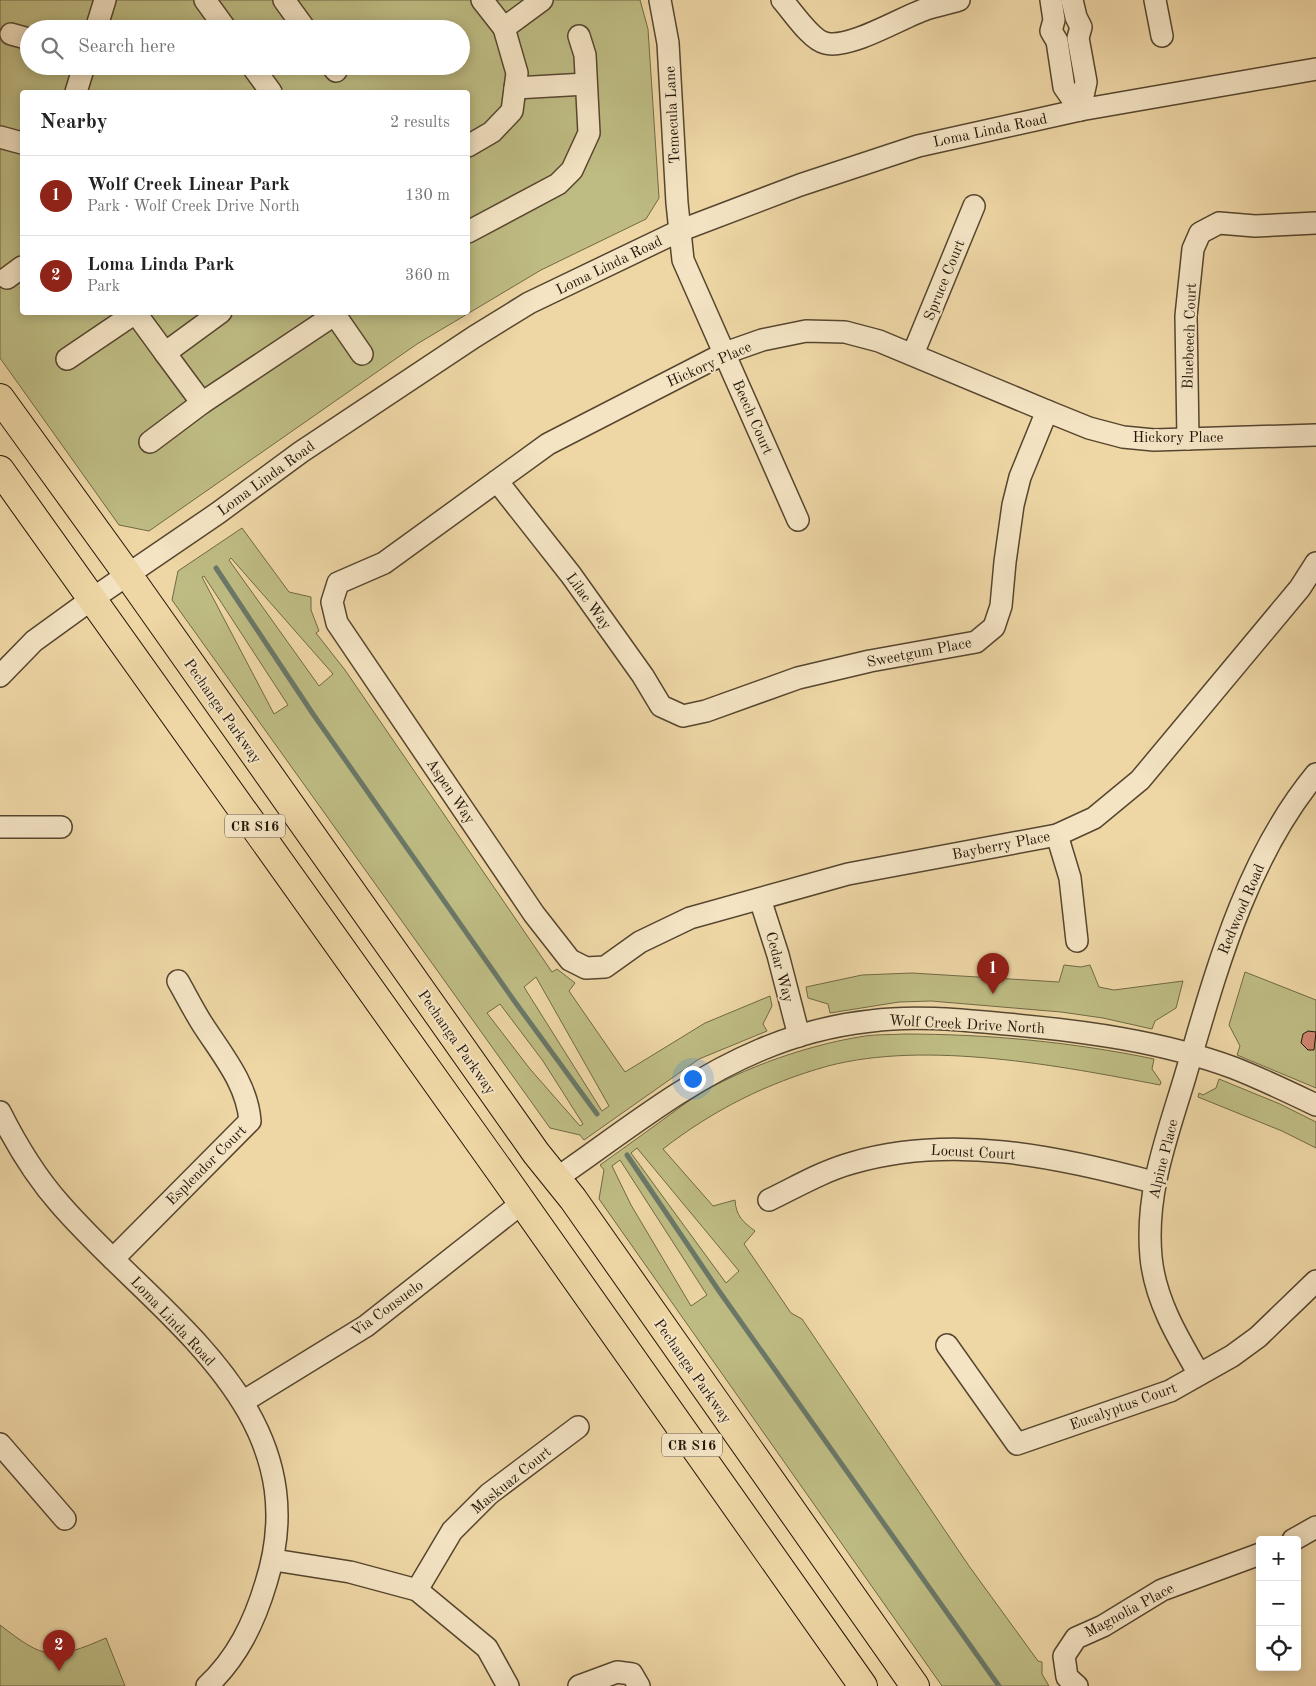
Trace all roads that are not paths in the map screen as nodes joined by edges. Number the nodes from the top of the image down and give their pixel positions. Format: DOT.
graph roads {
  1 [pos="105,0"];
  2 [pos="205,0"];
  3 [pos="284,0"];
  4 [pos="482,0"];
  5 [pos="542,0"];
  6 [pos="660,0"];
  7 [pos="782,0"];
  8 [pos="959,0"];
  9 [pos="1155,0"];
  10 [pos="1074,8"];
  11 [pos="1052,10"];
  12 [pos="99,20"];
  13 [pos="219,20"];
  14 [pos="298,20"];
  15 [pos="504,28"];
  16 [pos="579,36"];
  17 [pos="1162,36"];
  18 [pos="1078,38"];
  19 [pos="1057,41"];
  20 [pos="1316,69"];
  21 [pos="81,75"];
  22 [pos="586,84"];
  23 [pos="515,88"];
  24 [pos="77,90"];
  25 [pos="1080,110"];
  26 [pos="0,137"];
  27 [pos="20,142"];
  28 [pos="470,145"];
  29 [pos="974,206"];
  30 [pos="1316,224"];
  31 [pos="470,231"];
  32 [pos="680,231"];
  33 [pos="132,315"];
  34 [pos="136,315"];
  35 [pos="217,315"];
  36 [pos="332,315"];
  37 [pos="334,315"];
  38 [pos="165,353"];
  39 [pos="362,354"];
  40 [pos="725,354"];
  41 [pos="913,354"];
  42 [pos="67,359"];
  43 [pos="0,398"];
  44 [pos="202,403"];
  45 [pos="1047,411"];
  46 [pos="1316,435"];
  47 [pos="1188,439"];
  48 [pos="150,442"];
  49 [pos="0,470"];
  50 [pos="497,481"];
  51 [pos="798,520"];
  52 [pos="1316,563"];
  53 [pos="128,575"];
  54 [pos="92,599"];
  55 [pos="332,602"];
  56 [pos="0,676"];
  57 [pos="683,716"];
  58 [pos="1316,774"];
  59 [pos="0,827"];
  60 [pos="61,827"];
  61 [pos="1057,835"];
  62 [pos="760,899"];
  63 [pos="1077,940"];
  64 [pos="586,968"];
  65 [pos="178,981"];
  66 [pos="799,1036"];
  67 [pos="1191,1055"];
  68 [pos="1316,1105"];
  69 [pos="0,1112"];
  70 [pos="557,1178"];
  71 [pos="1154,1182"];
  72 [pos="769,1200"];
  73 [pos="522,1203"];
  74 [pos="113,1259"];
  75 [pos="1316,1281"];
  76 [pos="948,1345"];
  77 [pos="1199,1374"];
  78 [pos="244,1401"];
  79 [pos="578,1428"];
  80 [pos="0,1444"];
  81 [pos="65,1519"];
  82 [pos="1316,1527"];
  83 [pos="1300,1536"];
  84 [pos="1256,1555"];
  85 [pos="274,1560"];
  86 [pos="417,1590"];
  87 [pos="206,1686"];
  88 [pos="508,1686"];
  89 [pos="579,1686"];
  90 [pos="639,1686"];
  91 [pos="863,1686"];
  92 [pos="915,1686"];
  93 [pos="1077,1686"];
  1 -- 12 [label="street"];
  2 -- 13 [label="street"];
  3 -- 14 [label="street"];
  4 -- 15 [label="street"];
  5 -- 15 [label="street"];
  6 -- 32 [label="street, Temecula Lane"];
  7 -- 8 [label="street"];
  9 -- 17 [label="street"];
  10 -- 11 [label="street"];
  10 -- 18 [label="street"];
  11 -- 19 [label="street"];
  15 -- 23 [label="street"];
  16 -- 22 [label="street"];
  18 -- 19 [label="street"];
  18 -- 25 [label="street"];
  19 -- 25 [label="street"];
  20 -- 25 [label="street, Loma Linda Road"];
  21 -- 24 [label="street"];
  22 -- 23 [label="street"];
  22 -- 31 [label="street"];
  23 -- 28 [label="street"];
  25 -- 32 [label="street, Loma Linda Road"];
  26 -- 27 [label="street"];
  29 -- 41 [label="street, Spruce Court"];
  30 -- 47 [label="street, Bluebeech Court"];
  32 -- 40 [label="street, Beech Court"];
  32 -- 53 [label="street, Loma Linda Road"];
  33 -- 42 [label="street"];
  34 -- 38 [label="street"];
  35 -- 38 [label="street"];
  36 -- 44 [label="street"];
  37 -- 39 [label="street"];
  38 -- 44 [label="street"];
  40 -- 41 [label="street, Hickory Place"];
  40 -- 50 [label="street, Hickory Place"];
  40 -- 51 [label="street, Beech Court"];
  41 -- 45 [label="street, Hickory Place"];
  43 -- 53 [label="main road, Pechanga Parkway / CR S16"];
  44 -- 48 [label="street"];
  45 -- 47 [label="street, Hickory Place"];
  45 -- 57 [label="street, Sweetgum Place"];
  46 -- 47 [label="street, Hickory Place"];
  49 -- 54 [label="main road, CR S16"];
  50 -- 55 [label="street, Hickory Place"];
  50 -- 57 [label="street, Lilac Way"];
  52 -- 61 [label="street, Bayberry Place"];
  53 -- 54 [label="street, Loma Linda Road"];
  53 -- 70 [label="main road, Pechanga Parkway / CR S16"];
  54 -- 56 [label="street, Loma Linda Road"];
  54 -- 73 [label="main road, CR S16"];
  55 -- 64 [label="street, Aspen Way"];
  58 -- 67 [label="street, Redwood Road"];
  59 -- 60 [label="street"];
  61 -- 62 [label="street, Bayberry Place"];
  61 -- 63 [label="street"];
  62 -- 64 [label="street, Bayberry Place"];
  62 -- 66 [label="street, Cedar Way"];
  65 -- 74 [label="street, Esplendor Court"];
  66 -- 67 [label="street, Wolf Creek Drive North"];
  66 -- 70 [label="street, Wolf Creek Drive North"];
  67 -- 68 [label="street, Wolf Creek Drive North"];
  67 -- 71 [label="street, Alpine Place"];
  69 -- 74 [label="street, Loma Linda Road"];
  70 -- 73 [label="main road"];
  70 -- 92 [label="main road, Pechanga Parkway / CR S16"];
  71 -- 72 [label="street, Locust Court"];
  71 -- 77 [label="street, Alpine Place"];
  73 -- 78 [label="street, Via Consuelo"];
  73 -- 91 [label="main road, CR S16"];
  74 -- 78 [label="street, Loma Linda Road"];
  75 -- 77 [label="street, Eucalyptus Court"];
  76 -- 77 [label="street, Eucalyptus Court"];
  78 -- 85 [label="street, Loma Linda Road"];
  79 -- 86 [label="street, Maskuaz Court"];
  80 -- 81 [label="street"];
  82 -- 83 [label="street"];
  84 -- 93 [label="street, Magnolia Place"];
  85 -- 86 [label="street"];
  85 -- 87 [label="street, Loma Linda Road"];
  86 -- 88 [label="street"];
  89 -- 90 [label="street"];
}
